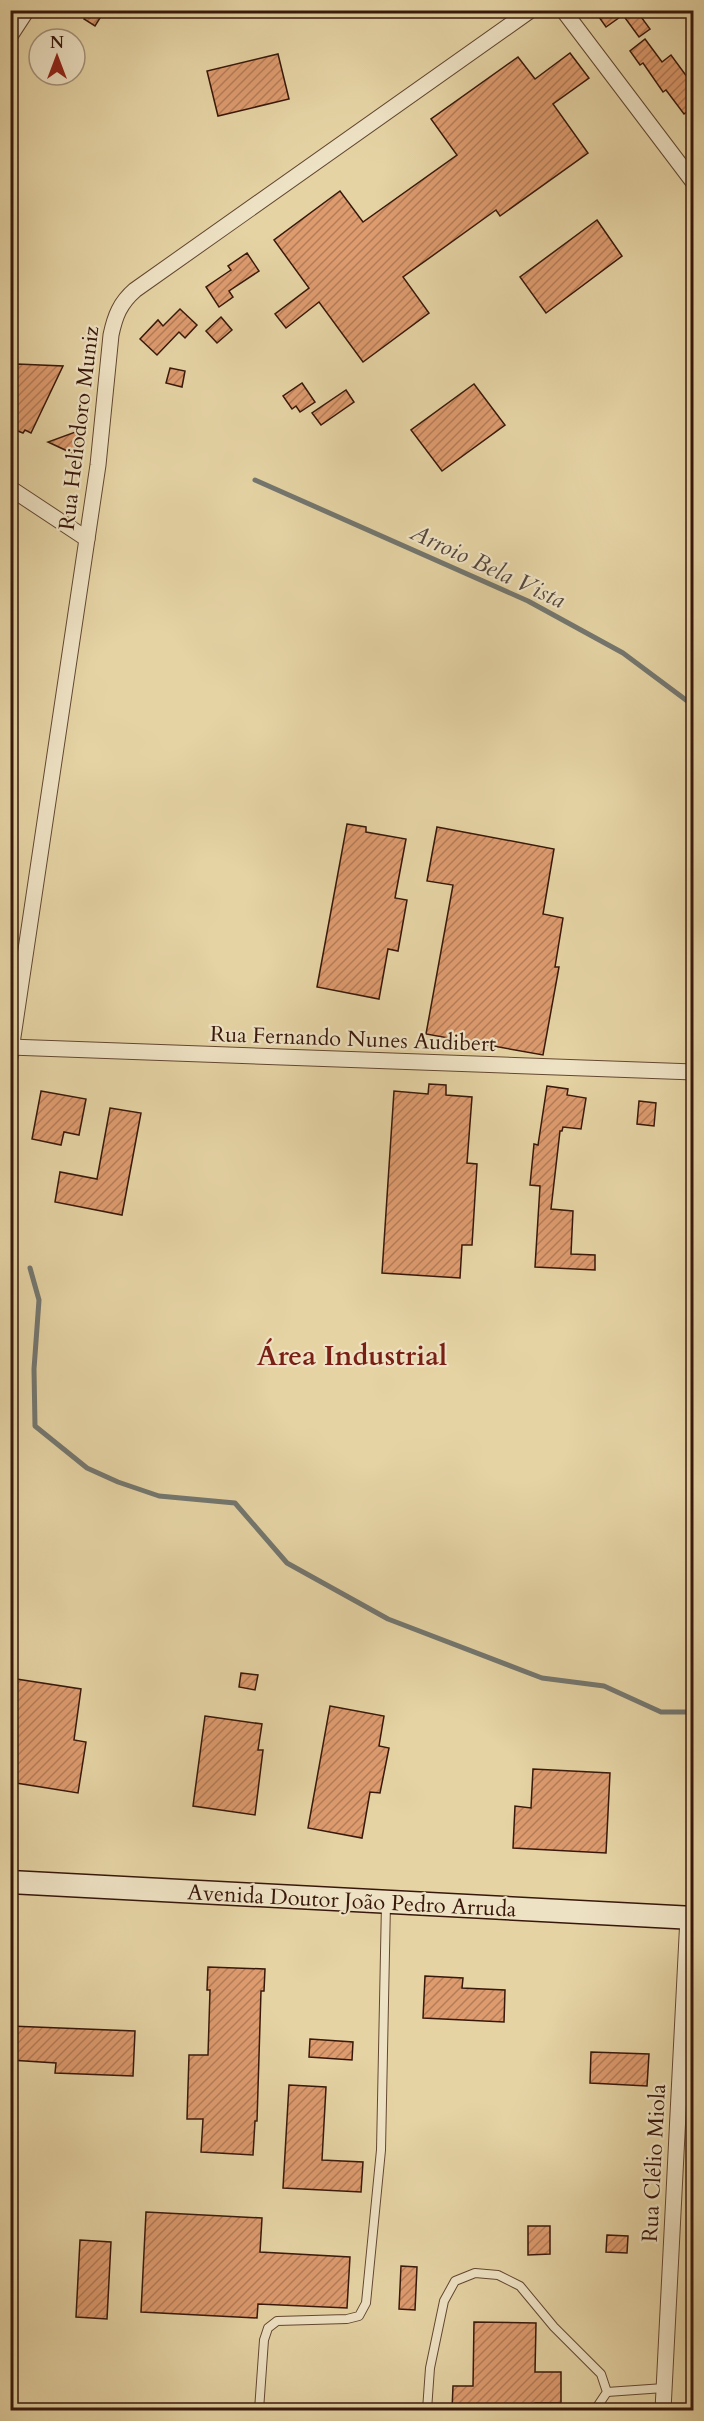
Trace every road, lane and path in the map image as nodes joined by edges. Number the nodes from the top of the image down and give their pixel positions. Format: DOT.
graph roads {
  1 [pos="27,10"];
  2 [pos="531,10"];
  3 [pos="563,10"];
  4 [pos="10,36"];
  5 [pos="693,183"];
  6 [pos="10,488"];
  7 [pos="87,539"];
  8 [pos="11,1051"];
  9 [pos="693,1072"];
  10 [pos="10,1882"];
  11 [pos="386,1902"];
  12 [pos="691,1918"];
  13 [pos="664,2388"];
  14 [pos="607,2392"];
  15 [pos="259,2410"];
  16 [pos="427,2410"];
  17 [pos="595,2410"];
  18 [pos="663,2410"];
  1 -- 4 [label="street"];
  2 -- 7 [label="street, Rua Heliodoro Muniz"];
  3 -- 5 [label="street"];
  6 -- 7 [label="street"];
  7 -- 8 [label="street, Rua Heliodoro Muniz"];
  8 -- 9 [label="street, Rua Fernando Nunes Audibert"];
  10 -- 11 [label="main road, Avenida Doutor João Pedro Arruda"];
  11 -- 12 [label="main road, Avenida Doutor João Pedro Arruda"];
  11 -- 15 [label="lane"];
  12 -- 13 [label="street, Rua Clélio Miola"];
  13 -- 14 [label="lane"];
  13 -- 18 [label="street, Rua Clélio Miola"];
  14 -- 16 [label="lane"];
  14 -- 17 [label="lane"];
}
